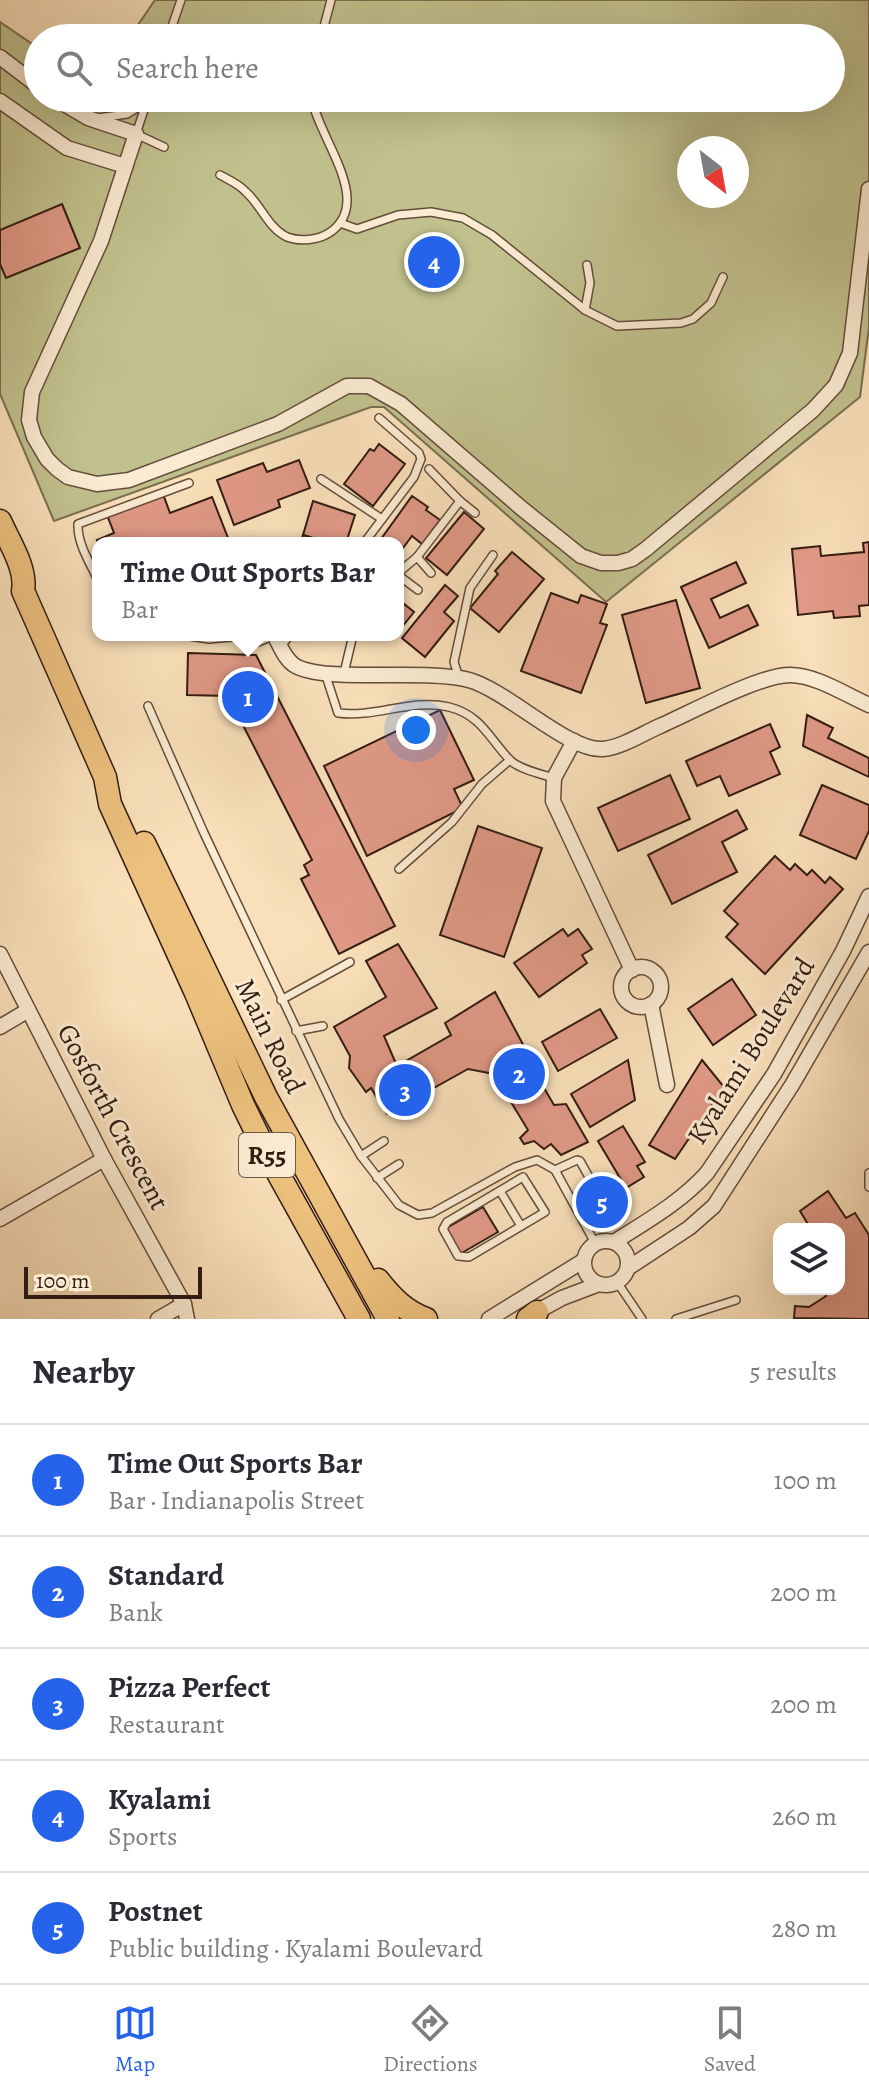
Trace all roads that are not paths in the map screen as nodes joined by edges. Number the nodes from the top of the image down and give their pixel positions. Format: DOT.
graph roads {
  1 [pos="181,0"];
  2 [pos="331,0"];
  3 [pos="173,24"];
  4 [pos="325,24"];
  5 [pos="0,57"];
  6 [pos="24,75"];
  7 [pos="0,101"];
  8 [pos="78,112"];
  9 [pos="130,112"];
  10 [pos="144,112"];
  11 [pos="316,112"];
  12 [pos="88,118"];
  13 [pos="136,134"];
  14 [pos="164,147"];
  15 [pos="125,166"];
  16 [pos="220,175"];
  17 [pos="869,189"];
  18 [pos="340,223"];
  19 [pos="587,265"];
  20 [pos="723,277"];
  21 [pos="585,310"];
  22 [pos="379,418"];
  23 [pos="429,469"];
  24 [pos="321,479"];
  25 [pos="189,483"];
  26 [pos="460,501"];
  27 [pos="475,513"];
  28 [pos="382,519"];
  29 [pos="0,521"];
  30 [pos="368,537"];
  31 [pos="493,555"];
  32 [pos="417,557"];
  33 [pos="0,559"];
  34 [pos="92,567"];
  35 [pos="404,569"];
  36 [pos="431,573"];
  37 [pos="404,579"];
  38 [pos="418,590"];
  39 [pos="23,591"];
  40 [pos="283,641"];
  41 [pos="352,641"];
  42 [pos="325,673"];
  43 [pos="344,673"];
  44 [pos="459,678"];
  45 [pos="869,705"];
  46 [pos="148,706"];
  47 [pos="574,741"];
  48 [pos="510,760"];
  49 [pos="105,777"];
  50 [pos="554,778"];
  51 [pos="399,869"];
  52 [pos="869,896"];
  53 [pos="869,952"];
  54 [pos="0,954"];
  55 [pos="350,962"];
  56 [pos="632,970"];
  57 [pos="281,1000"];
  58 [pos="651,1004"];
  59 [pos="27,1011"];
  60 [pos="323,1026"];
  61 [pos="0,1027"];
  62 [pos="296,1031"];
  63 [pos="667,1085"];
  64 [pos="384,1141"];
  65 [pos="361,1156"];
  66 [pos="104,1159"];
  67 [pos="525,1163"];
  68 [pos="399,1164"];
  69 [pos="555,1170"];
  70 [pos="869,1173"];
  71 [pos="523,1177"];
  72 [pos="377,1178"];
  73 [pos="869,1187"];
  74 [pos="500,1191"];
  75 [pos="599,1195"];
  76 [pos="0,1219"];
  77 [pos="521,1226"];
  78 [pos="614,1242"];
  79 [pos="595,1243"];
  80 [pos="349,1246"];
  81 [pos="583,1261"];
  82 [pos="628,1268"];
  83 [pos="617,1282"];
  84 [pos="599,1284"];
  85 [pos="736,1300"];
  86 [pos="184,1304"];
  87 [pos="356,1316"];
  88 [pos="530,1317"];
  89 [pos="158,1319"];
  90 [pos="187,1319"];
  91 [pos="388,1319"];
  92 [pos="426,1319"];
  93 [pos="489,1319"];
  94 [pos="642,1319"];
  95 [pos="676,1319"];
  1 -- 3 [label="lane"];
  2 -- 4 [label="lane"];
  5 -- 6 [label="street"];
  7 -- 15 [label="street"];
  8 -- 12 [label="street"];
  9 -- 12 [label="lane"];
  10 -- 13 [label="lane"];
  11 -- 18 [label="lane"];
  12 -- 13 [label="street"];
  13 -- 14 [label="lane"];
  13 -- 15 [label="street"];
  15 -- 17 [label="street"];
  16 -- 18 [label="lane"];
  18 -- 21 [label="lane"];
  19 -- 21 [label="lane"];
  20 -- 21 [label="lane"];
  22 -- 28 [label="lane"];
  23 -- 26 [label="lane"];
  24 -- 28 [label="lane"];
  25 -- 34 [label="lane"];
  26 -- 27 [label="lane"];
  26 -- 32 [label="lane"];
  28 -- 30 [label="lane"];
  29 -- 39 [label="main road, Main Road / R55"];
  31 -- 44 [label="lane"];
  32 -- 35 [label="lane"];
  32 -- 36 [label="lane"];
  33 -- 39 [label="main road, Main Road / R55"];
  37 -- 38 [label="lane"];
  39 -- 49 [label="main road, Main Road / R55"];
  40 -- 42 [label="street"];
  41 -- 43 [label="lane"];
  42 -- 43 [label="street"];
  42 -- 48 [label="lane"];
  43 -- 44 [label="street"];
  44 -- 47 [label="street"];
  45 -- 47 [label="street"];
  46 -- 57 [label="lane"];
  47 -- 50 [label="street"];
  48 -- 50 [label="lane"];
  48 -- 51 [label="lane"];
  49 -- 80 [label="main road, Main Road / R55"];
  49 -- 87 [label="main road, Main Road / R55"];
  50 -- 56 [label="street"];
  52 -- 78 [label="street, Kyalami Boulevard"];
  53 -- 82 [label="street, Kyalami Boulevard"];
  54 -- 59 [label="street, Gosforth Crescent"];
  55 -- 57 [label="lane"];
  56 -- 58 [label="street"];
  56 -- 58 [label="street"];
  57 -- 62 [label="lane"];
  58 -- 63 [label="street"];
  59 -- 61 [label="street"];
  59 -- 66 [label="street, Gosforth Crescent"];
  60 -- 62 [label="lane"];
  62 -- 65 [label="lane"];
  64 -- 65 [label="lane"];
  65 -- 72 [label="lane"];
  66 -- 76 [label="street"];
  66 -- 86 [label="street, Gosforth Crescent"];
  67 -- 69 [label="lane"];
  67 -- 71 [label="lane"];
  67 -- 72 [label="lane"];
  68 -- 72 [label="lane"];
  69 -- 75 [label="lane"];
  69 -- 79 [label="lane"];
  70 -- 73 [label="lane"];
  71 -- 74 [label="lane"];
  71 -- 77 [label="lane"];
  74 -- 77 [label="lane"];
  74 -- 77 [label="lane"];
  78 -- 79 [label="street, Kyalami Boulevard"];
  78 -- 82 [label="street"];
  79 -- 81 [label="street"];
  80 -- 91 [label="main road, Main Road / R55"];
  80 -- 92 [label="main road"];
  81 -- 84 [label="street"];
  81 -- 93 [label="street"];
  82 -- 83 [label="street, Kyalami Boulevard"];
  83 -- 84 [label="street"];
  83 -- 94 [label="lane"];
  84 -- 88 [label="street"];
  85 -- 95 [label="lane"];
  86 -- 89 [label="street"];
  86 -- 90 [label="street, Gosforth Crescent"];
}
